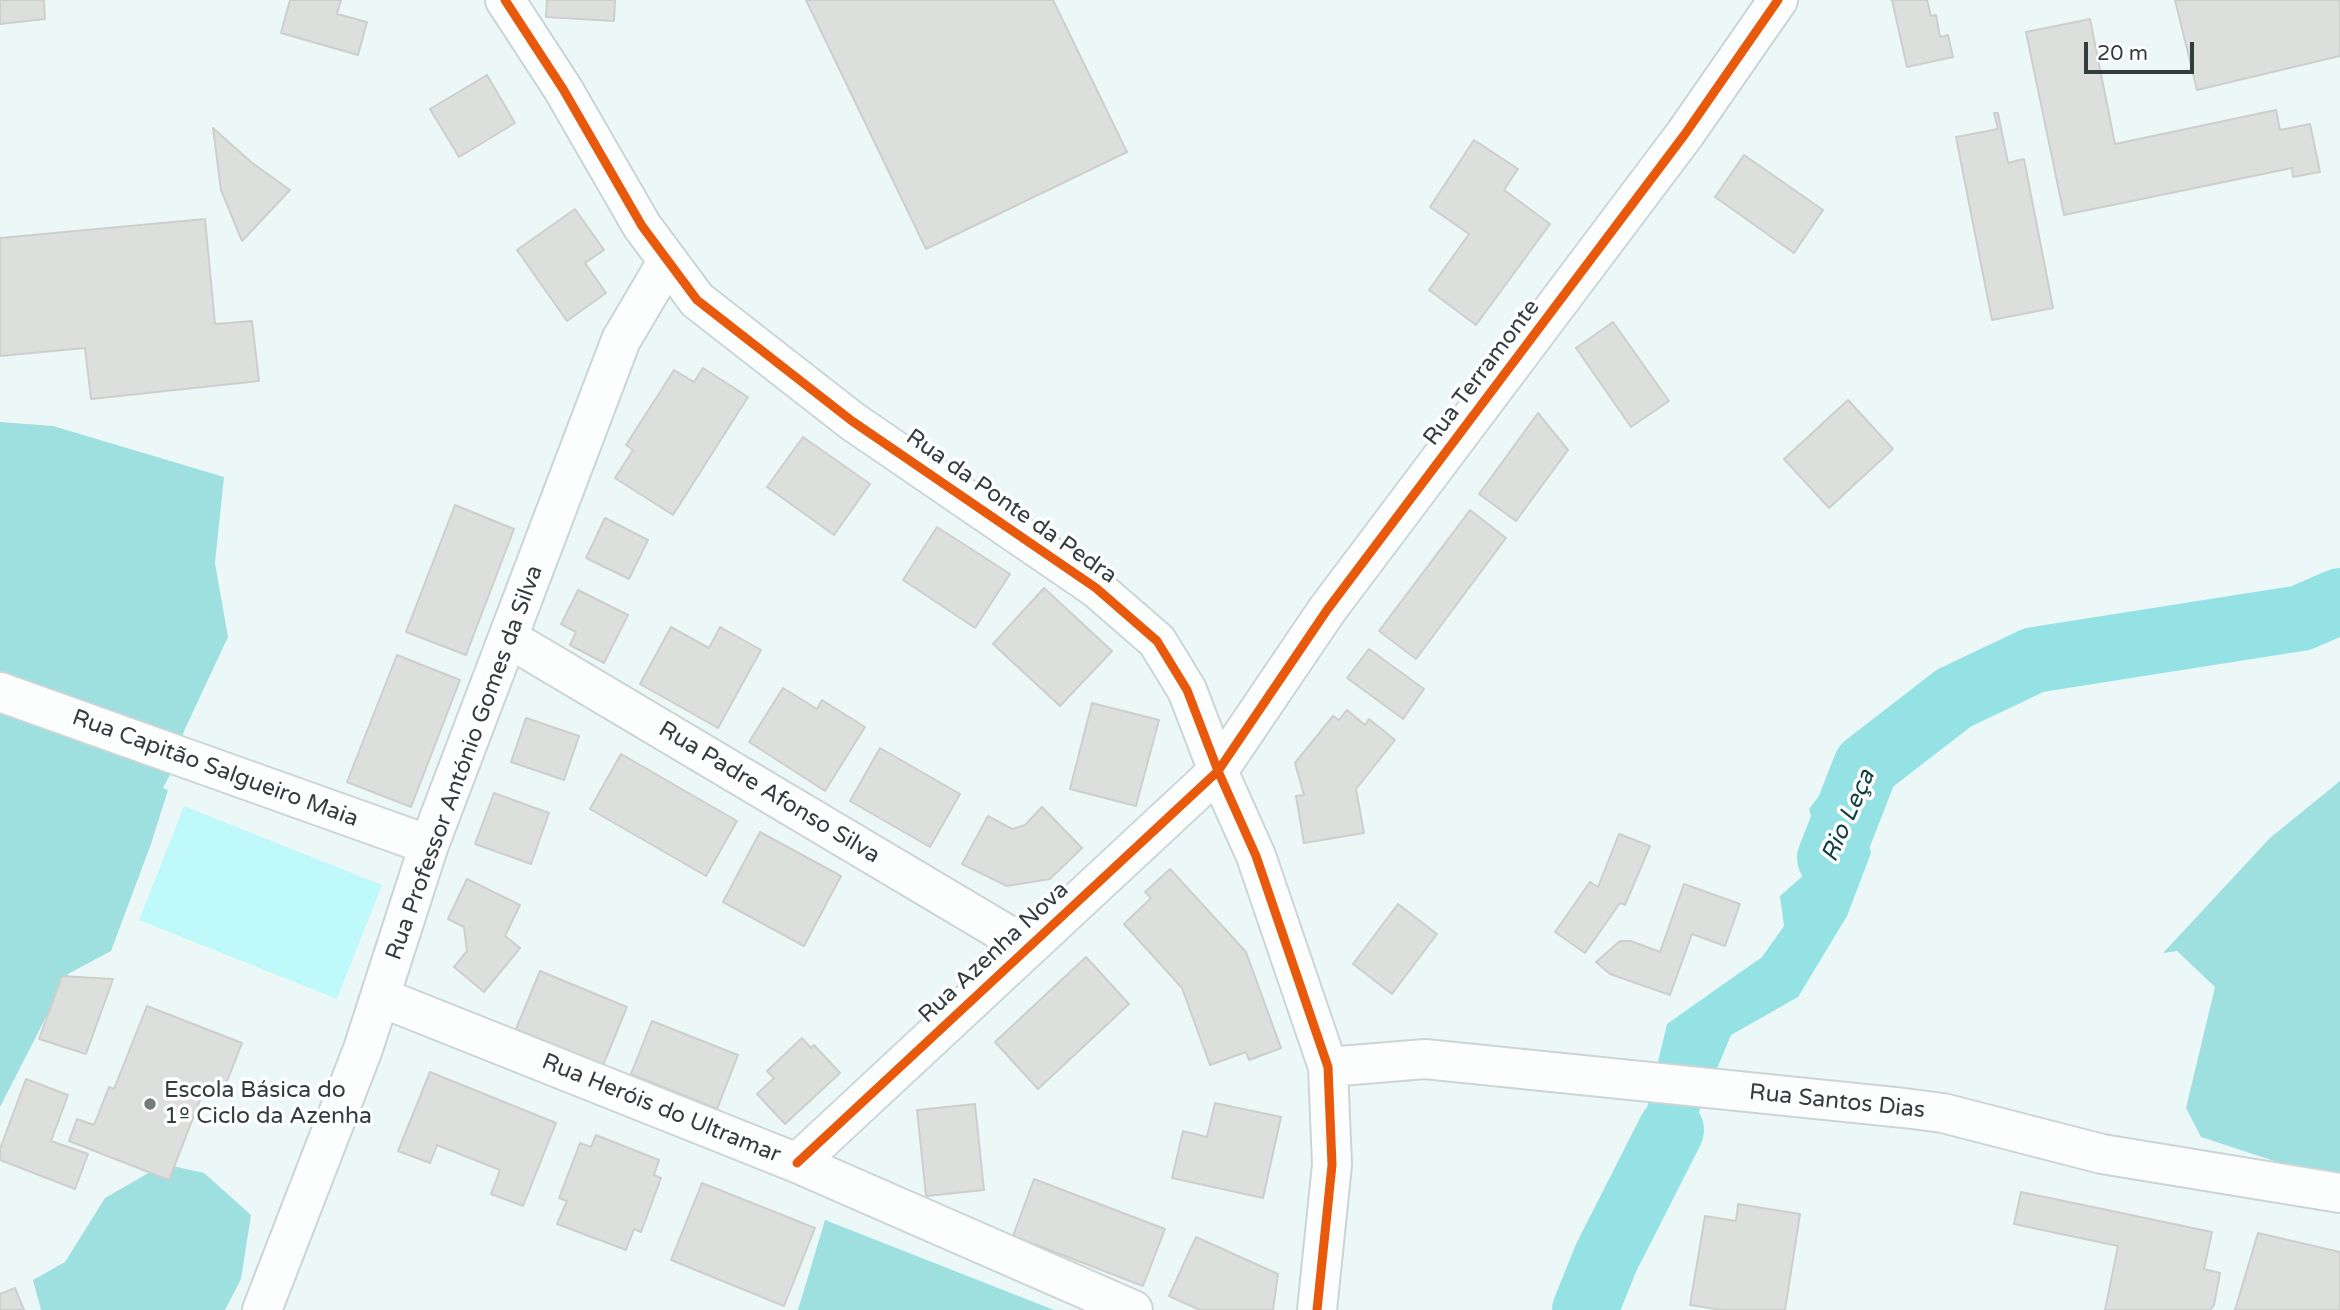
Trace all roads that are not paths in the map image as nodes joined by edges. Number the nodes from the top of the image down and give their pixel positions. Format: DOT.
graph roads {
  1 [pos="505,0"];
  2 [pos="1778,0"];
  3 [pos="667,262"];
  4 [pos="510,639"];
  5 [pos="0,692"];
  6 [pos="1218,771"];
  7 [pos="429,845"];
  8 [pos="1028,947"];
  9 [pos="380,997"];
  10 [pos="1328,1067"];
  11 [pos="797,1163"];
  12 [pos="2340,1193"];
  13 [pos="262,1310"];
  14 [pos="1133,1310"];
  15 [pos="1317,1310"];
  1 -- 3 [label="street, Rua da Ponte da Pedra"];
  2 -- 6 [label="street, Rua Terramonte"];
  3 -- 4 [label="street, Rua Professor António Gomes da Silva"];
  3 -- 6 [label="street, Rua da Ponte da Pedra"];
  4 -- 7 [label="street, Rua Professor António Gomes da Silva"];
  4 -- 8 [label="street, Rua Padre Afonso Silva"];
  5 -- 7 [label="street, Rua Capitão Salgueiro Maia"];
  6 -- 8 [label="street, Rua Azenha Nova"];
  6 -- 10 [label="street, Rua da Ponte da Pedra"];
  7 -- 9 [label="street, Rua Professor António Gomes da Silva"];
  8 -- 11 [label="street, Rua Azenha Nova"];
  9 -- 11 [label="street, Rua Heróis do Ultramar"];
  9 -- 13 [label="street, Rua Professor António Gomes da Silva"];
  10 -- 12 [label="street, Rua Santos Dias"];
  10 -- 15 [label="street, Rua da Ponte da Pedra"];
  11 -- 14 [label="street, Rua Heróis do Ultramar"];
}
